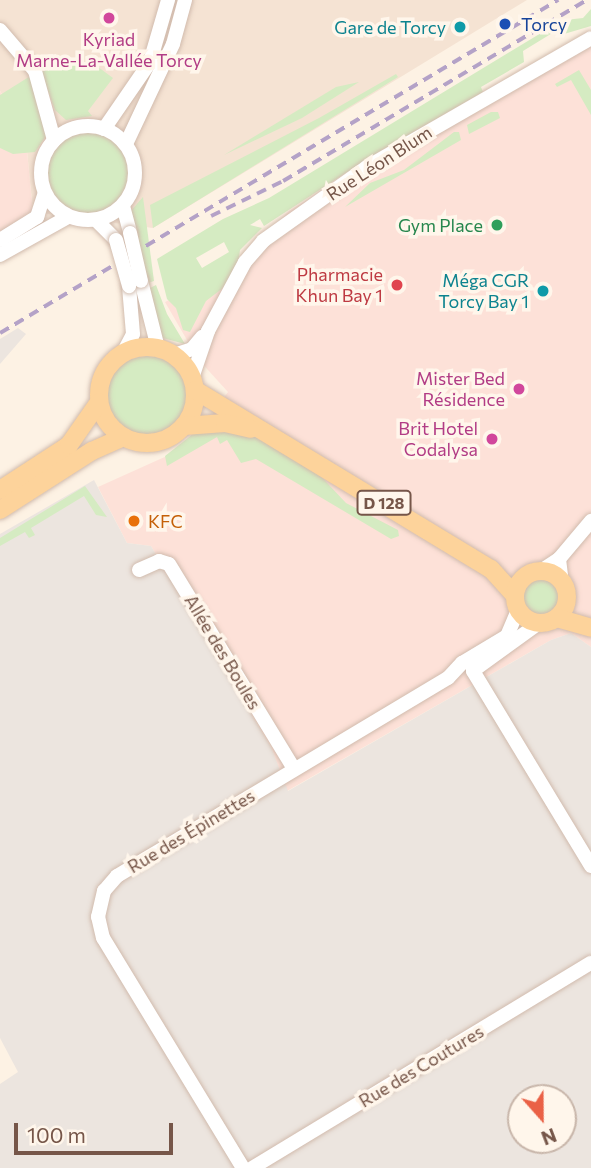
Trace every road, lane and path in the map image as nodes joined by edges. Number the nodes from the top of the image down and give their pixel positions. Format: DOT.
graph roads {
  1 [pos="168,0"];
  2 [pos="185,0"];
  3 [pos="0,30"];
  4 [pos="591,38"];
  5 [pos="49,110"];
  6 [pos="104,129"];
  7 [pos="71,130"];
  8 [pos="54,141"];
  9 [pos="125,144"];
  10 [pos="45,193"];
  11 [pos="123,206"];
  12 [pos="68,216"];
  13 [pos="96,220"];
  14 [pos="0,240"];
  15 [pos="0,255"];
  16 [pos="135,284"];
  17 [pos="208,331"];
  18 [pos="166,351"];
  19 [pos="123,354"];
  20 [pos="194,384"];
  21 [pos="99,402"];
  22 [pos="184,426"];
  23 [pos="123,437"];
  24 [pos="277,437"];
  25 [pos="0,490"];
  26 [pos="0,510"];
  27 [pos="591,521"];
  28 [pos="559,559"];
  29 [pos="491,569"];
  30 [pos="139,570"];
  31 [pos="534,573"];
  32 [pos="562,582"];
  33 [pos="566,602"];
  34 [pos="517,603"];
  35 [pos="548,620"];
  36 [pos="591,627"];
  37 [pos="507,636"];
  38 [pos="473,671"];
  39 [pos="448,678"];
  40 [pos="294,769"];
  41 [pos="591,866"];
  42 [pos="591,963"];
  43 [pos="243,1168"];
  44 [pos="252,1168"];
  1 -- 6 [label="street"];
  2 -- 9 [label="street"];
  3 -- 5 [label="street"];
  4 -- 17 [label="street, Rue Léon Blum"];
  5 -- 7 [label="street"];
  5 -- 8 [label="street"];
  6 -- 7 [label="street"];
  6 -- 9 [label="street"];
  7 -- 8 [label="street"];
  8 -- 10 [label="street"];
  9 -- 11 [label="street"];
  10 -- 12 [label="street"];
  10 -- 14 [label="street"];
  11 -- 13 [label="street"];
  11 -- 16 [label="street, bridge"];
  12 -- 13 [label="street"];
  12 -- 15 [label="street"];
  13 -- 16 [label="street, bridge"];
  16 -- 18 [label="street"];
  16 -- 19 [label="street"];
  17 -- 18 [label="street, Rue Léon Blum"];
  17 -- 20 [label="street, Rue Léon Blum"];
  18 -- 19 [label="main road"];
  18 -- 20 [label="main road"];
  19 -- 21 [label="main road"];
  20 -- 22 [label="main road"];
  20 -- 24 [label="main road, D 128"];
  21 -- 23 [label="main road"];
  21 -- 25 [label="main road"];
  22 -- 23 [label="main road"];
  22 -- 24 [label="main road, D 128"];
  23 -- 26 [label="main road"];
  24 -- 29 [label="main road, D 128"];
  27 -- 28 [label="street"];
  28 -- 31 [label="street"];
  28 -- 32 [label="street"];
  29 -- 31 [label="main road, D 128"];
  29 -- 34 [label="main road, D 128"];
  30 -- 40 [label="street, Allée des Boules"];
  31 -- 32 [label="main road"];
  31 -- 34 [label="main road"];
  32 -- 33 [label="main road"];
  33 -- 35 [label="main road"];
  33 -- 36 [label="main road"];
  34 -- 35 [label="main road"];
  34 -- 37 [label="street"];
  35 -- 36 [label="main road"];
  35 -- 38 [label="street, Rue des Épinettes"];
  37 -- 38 [label="street"];
  37 -- 39 [label="street, Rue des Épinettes"];
  38 -- 39 [label="street, Rue des Épinettes"];
  38 -- 41 [label="street"];
  39 -- 40 [label="street, Rue des Épinettes"];
  40 -- 43 [label="street, Rue des Épinettes"];
  42 -- 44 [label="street, Rue des Coutures"];
}
